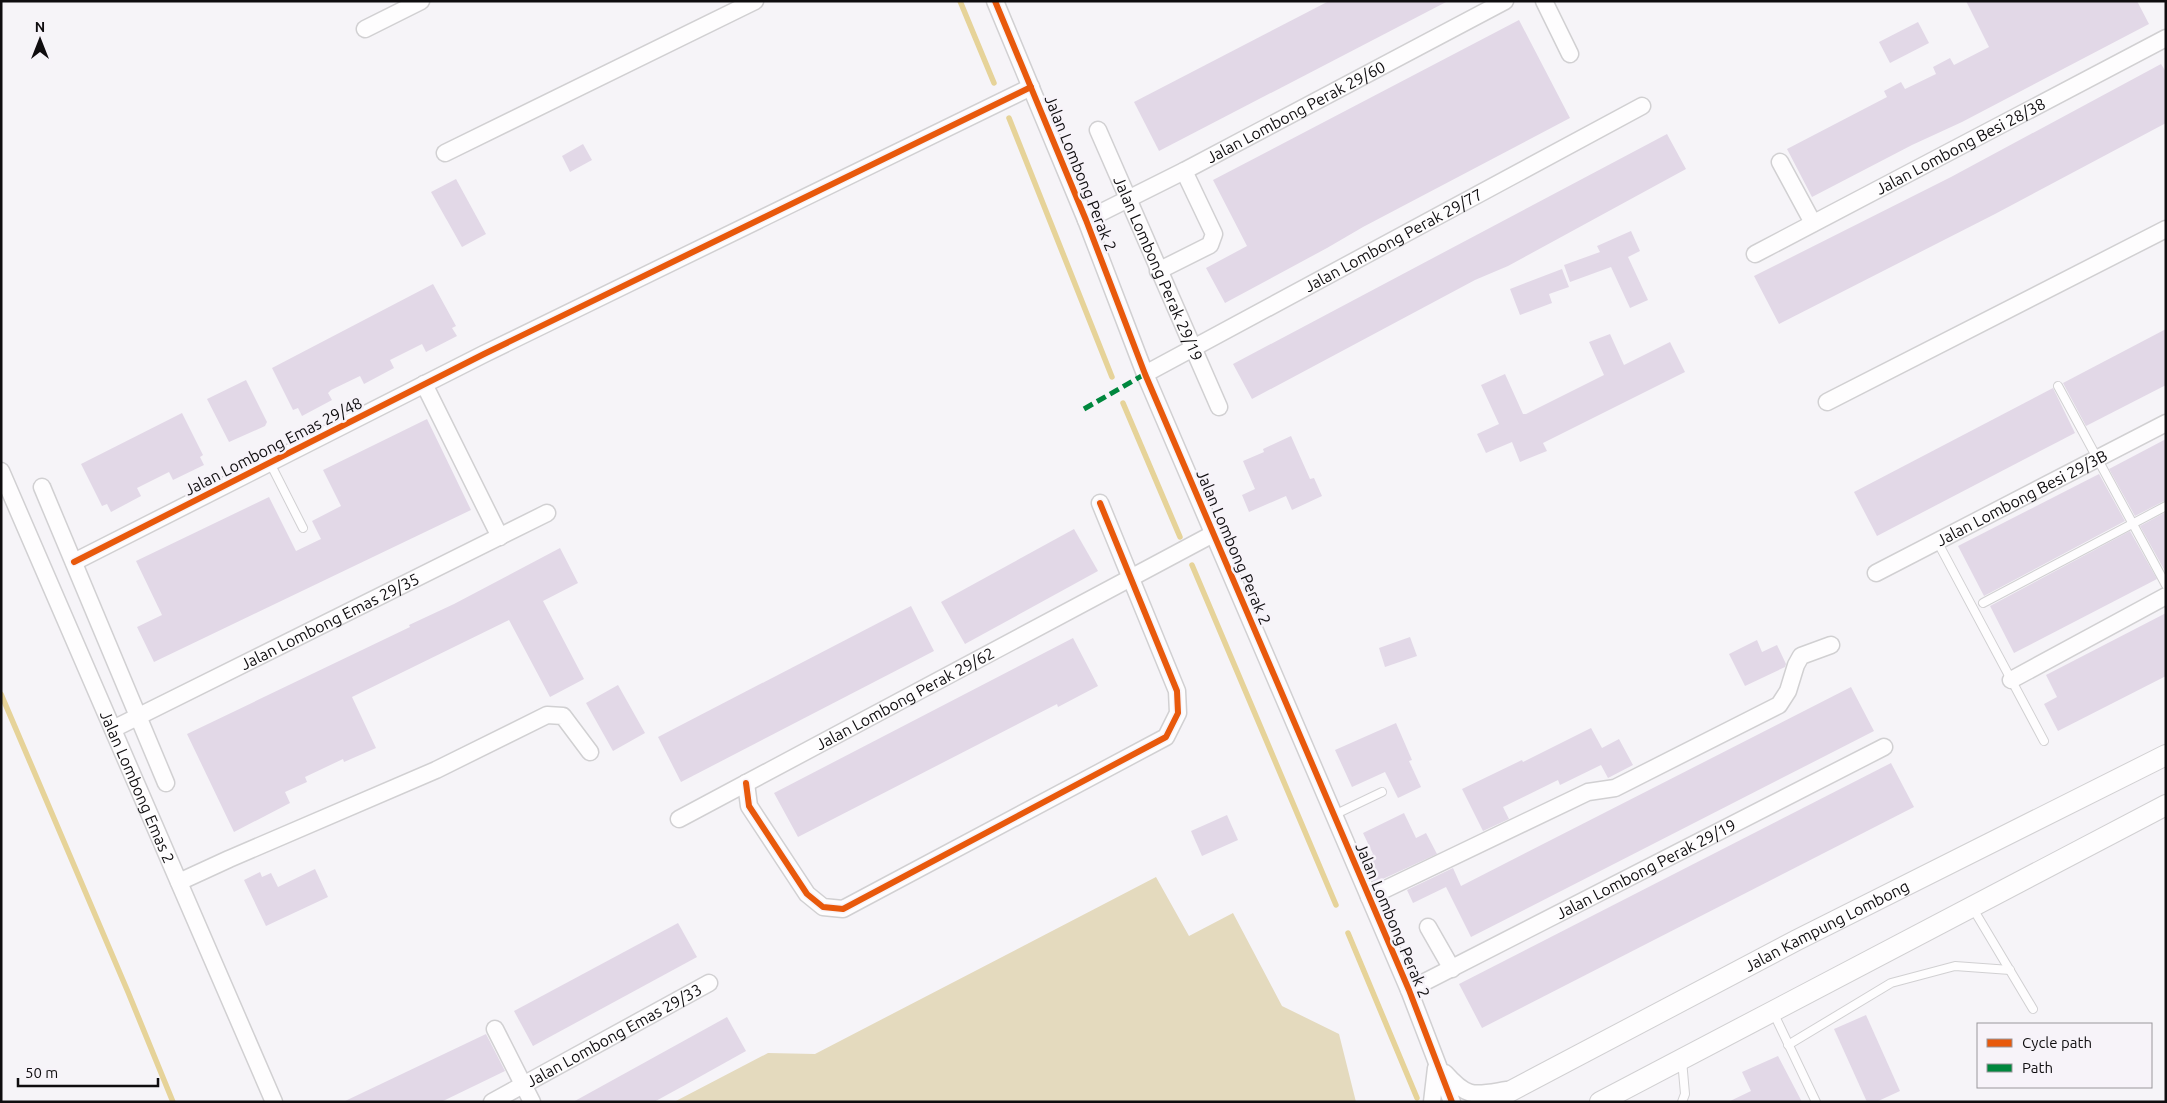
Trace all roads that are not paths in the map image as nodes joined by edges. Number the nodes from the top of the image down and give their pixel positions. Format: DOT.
graph roads {
  1 [pos="421,1"];
  2 [pos="756,1"];
  3 [pos="996,1"];
  4 [pos="1504,1"];
  5 [pos="1544,1"];
  6 [pos="365,29"];
  7 [pos="2166,38"];
  8 [pos="1570,54"];
  9 [pos="1031,87"];
  10 [pos="1642,106"];
  11 [pos="1098,130"];
  12 [pos="445,153"];
  13 [pos="1780,162"];
  14 [pos="1184,171"];
  15 [pos="1128,200"];
  16 [pos="1086,220"];
  17 [pos="1813,223"];
  18 [pos="2166,229"];
  19 [pos="1755,254"];
  20 [pos="1158,271"];
  21 [pos="1192,348"];
  22 [pos="1145,374"];
  23 [pos="424,384"];
  24 [pos="2058,386"];
  25 [pos="1827,402"];
  26 [pos="1219,407"];
  27 [pos="2166,423"];
  28 [pos="2097,458"];
  29 [pos="270,463"];
  30 [pos="1,471"];
  31 [pos="42,488"];
  32 [pos="1100,503"];
  33 [pos="2166,506"];
  34 [pos="547,513"];
  35 [pos="2132,523"];
  36 [pos="303,528"];
  37 [pos="1212,534"];
  38 [pos="500,537"];
  39 [pos="1937,541"];
  40 [pos="74,562"];
  41 [pos="1876,573"];
  42 [pos="1132,578"];
  43 [pos="2166,585"];
  44 [pos="2166,596"];
  45 [pos="1983,602"];
  46 [pos="1831,645"];
  47 [pos="2011,680"];
  48 [pos="139,717"];
  49 [pos="113,729"];
  50 [pos="2044,741"];
  51 [pos="1884,748"];
  52 [pos="590,752"];
  53 [pos="2166,755"];
  54 [pos="166,783"];
  55 [pos="746,783"];
  56 [pos="1382,792"];
  57 [pos="2166,805"];
  58 [pos="1334,815"];
  59 [pos="679,819"];
  60 [pos="179,882"];
  61 [pos="1369,897"];
  62 [pos="1972,907"];
  63 [pos="1428,927"];
  64 [pos="1452,969"];
  65 [pos="2010,970"];
  66 [pos="708,983"];
  67 [pos="1409,990"];
  68 [pos="2033,1009"];
  69 [pos="1773,1012"];
  70 [pos="495,1029"];
  71 [pos="1788,1045"];
  72 [pos="1682,1060"];
  73 [pos="1437,1063"];
  74 [pos="523,1084"];
  75 [pos="1515,1089"];
  76 [pos="274,1102"];
  77 [pos="492,1102"];
  78 [pos="532,1102"];
  79 [pos="1432,1102"];
  80 [pos="1452,1102"];
  81 [pos="1490,1102"];
  82 [pos="1600,1102"];
  83 [pos="1682,1102"];
  84 [pos="1816,1102"];
  1 -- 6 [label="street"];
  2 -- 12 [label="street"];
  3 -- 9 [label="street, Jalan Lombong Perak 2"];
  4 -- 14 [label="street, Jalan Lombong Perak 29/60"];
  5 -- 8 [label="street"];
  7 -- 17 [label="street, Jalan Lombong Besi 28/38"];
  9 -- 16 [label="street, Jalan Lombong Perak 2"];
  9 -- 23 [label="street, Jalan Lombong Emas 29/48"];
  10 -- 21 [label="street, Jalan Lombong Perak 29/77"];
  11 -- 15 [label="street, Jalan Lombong Perak 29/19"];
  13 -- 17 [label="street"];
  14 -- 15 [label="street, Jalan Lombong Perak 29/60"];
  14 -- 20 [label="street"];
  15 -- 16 [label="street, Jalan Lombong Perak 29/60"];
  15 -- 20 [label="street, Jalan Lombong Perak 29/19"];
  16 -- 22 [label="street, Jalan Lombong Perak 2"];
  17 -- 19 [label="street, Jalan Lombong Besi 28/38"];
  18 -- 25 [label="street"];
  20 -- 21 [label="street, Jalan Lombong Perak 29/19"];
  21 -- 22 [label="street, Jalan Lombong Perak 29/77"];
  21 -- 26 [label="street, Jalan Lombong Perak 29/19"];
  22 -- 37 [label="street, Jalan Lombong Perak 2"];
  23 -- 29 [label="street, Jalan Lombong Emas 29/48"];
  23 -- 38 [label="street"];
  24 -- 28 [label="lane"];
  27 -- 28 [label="street, Jalan Lombong Besi 29/3B"];
  28 -- 35 [label="lane"];
  28 -- 39 [label="street, Jalan Lombong Besi 29/3B"];
  29 -- 36 [label="lane"];
  29 -- 40 [label="street, Jalan Lombong Emas 29/48"];
  30 -- 49 [label="street, Jalan Lombong Emas 2"];
  31 -- 40 [label="street"];
  32 -- 42 [label="street"];
  33 -- 35 [label="lane"];
  34 -- 38 [label="street, Jalan Lombong Emas 29/35"];
  35 -- 43 [label="lane"];
  35 -- 45 [label="lane"];
  37 -- 42 [label="street, Jalan Lombong Perak 29/62"];
  37 -- 58 [label="street, Jalan Lombong Perak 2"];
  38 -- 48 [label="street, Jalan Lombong Emas 29/35"];
  39 -- 41 [label="street, Jalan Lombong Besi 29/3B"];
  39 -- 47 [label="lane"];
  40 -- 48 [label="street"];
  42 -- 55 [label="street, Jalan Lombong Perak 29/62"];
  42 -- 55 [label="street"];
  44 -- 47 [label="street"];
  46 -- 61 [label="street"];
  47 -- 50 [label="lane"];
  48 -- 49 [label="street, Jalan Lombong Emas 29/35"];
  48 -- 54 [label="street"];
  49 -- 60 [label="street, Jalan Lombong Emas 2"];
  51 -- 64 [label="street, Jalan Lombong Perak 29/19"];
  52 -- 60 [label="street"];
  53 -- 75 [label="street, Jalan Kampung Lombong"];
  55 -- 59 [label="street, Jalan Lombong Perak 29/62"];
  56 -- 58 [label="lane"];
  57 -- 62 [label="street"];
  58 -- 61 [label="street, Jalan Lombong Perak 2"];
  60 -- 76 [label="street, Jalan Lombong Emas 2"];
  61 -- 67 [label="street, Jalan Lombong Perak 2"];
  62 -- 65 [label="lane"];
  62 -- 69 [label="street"];
  63 -- 64 [label="street"];
  64 -- 67 [label="street, Jalan Lombong Perak 29/19"];
  65 -- 68 [label="lane"];
  65 -- 71 [label="lane"];
  66 -- 74 [label="street, Jalan Lombong Emas 29/33"];
  67 -- 73 [label="street, Jalan Lombong Perak 2"];
  69 -- 71 [label="lane"];
  69 -- 72 [label="street"];
  70 -- 74 [label="street"];
  71 -- 84 [label="lane"];
  72 -- 82 [label="street"];
  72 -- 83 [label="lane"];
  73 -- 75 [label="street"];
  73 -- 79 [label="street"];
  73 -- 80 [label="street, Jalan Lombong Perak 2"];
  74 -- 77 [label="street, Jalan Lombong Emas 29/33"];
  74 -- 78 [label="street"];
  75 -- 81 [label="street, Jalan Kampung Lombong"];
}
